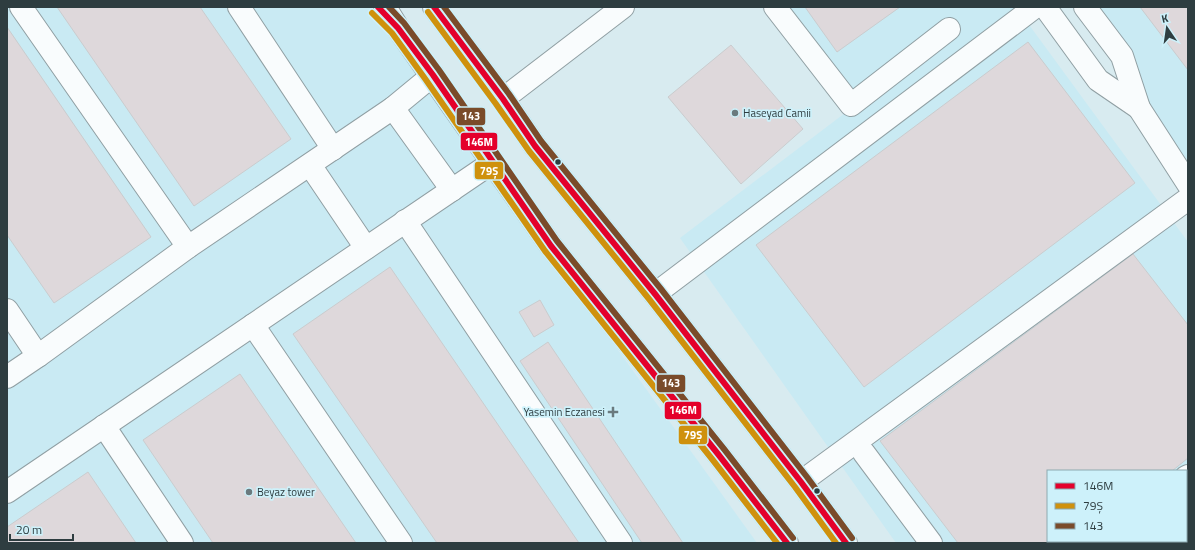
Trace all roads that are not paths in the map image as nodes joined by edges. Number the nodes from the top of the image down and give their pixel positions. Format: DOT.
graph roads {
  1 [pos="21,7"];
  2 [pos="239,7"];
  3 [pos="378,7"];
  4 [pos="385,7"];
  5 [pos="434,7"];
  6 [pos="623,7"];
  7 [pos="775,7"];
  8 [pos="1035,7"];
  9 [pos="1045,7"];
  10 [pos="1085,7"];
  11 [pos="398,28"];
  12 [pos="949,29"];
  13 [pos="432,75"];
  14 [pos="503,99"];
  15 [pos="393,108"];
  16 [pos="1139,108"];
  17 [pos="333,149"];
  18 [pos="493,162"];
  19 [pos="310,166"];
  20 [pos="1188,184"];
  21 [pos="452,190"];
  22 [pos="1188,199"];
  23 [pos="406,221"];
  24 [pos="188,247"];
  25 [pos="366,248"];
  26 [pos="655,294"];
  27 [pos="7,310"];
  28 [pos="253,325"];
  29 [pos="38,356"];
  30 [pos="7,377"];
  31 [pos="104,426"];
  32 [pos="864,453"];
  33 [pos="801,482"];
  34 [pos="7,492"];
  35 [pos="182,543"];
  36 [pos="401,543"];
  37 [pos="621,543"];
  38 [pos="786,543"];
  39 [pos="846,543"];
  40 [pos="931,543"];
  1 -- 24 [label="main road"];
  2 -- 17 [label="main road"];
  3 -- 11 [label="main road"];
  4 -- 11 [label="main road"];
  5 -- 14 [label="main road"];
  6 -- 14 [label="main road"];
  7 -- 12 [label="main road"];
  8 -- 26 [label="main road"];
  9 -- 16 [label="main road"];
  10 -- 16 [label="main road"];
  11 -- 13 [label="main road"];
  13 -- 15 [label="main road"];
  13 -- 18 [label="main road"];
  14 -- 26 [label="main road"];
  15 -- 17 [label="main road"];
  15 -- 21 [label="main road"];
  16 -- 20 [label="main road"];
  17 -- 19 [label="main road"];
  18 -- 21 [label="main road"];
  18 -- 38 [label="main road"];
  19 -- 24 [label="main road"];
  19 -- 25 [label="main road"];
  21 -- 23 [label="main road"];
  22 -- 33 [label="main road"];
  23 -- 25 [label="main road"];
  23 -- 37 [label="main road"];
  24 -- 29 [label="main road"];
  25 -- 28 [label="main road"];
  26 -- 33 [label="main road"];
  27 -- 29 [label="main road"];
  28 -- 31 [label="main road"];
  28 -- 36 [label="main road"];
  29 -- 30 [label="main road"];
  31 -- 34 [label="main road"];
  31 -- 35 [label="main road"];
  32 -- 40 [label="main road"];
  33 -- 39 [label="main road"];
}
